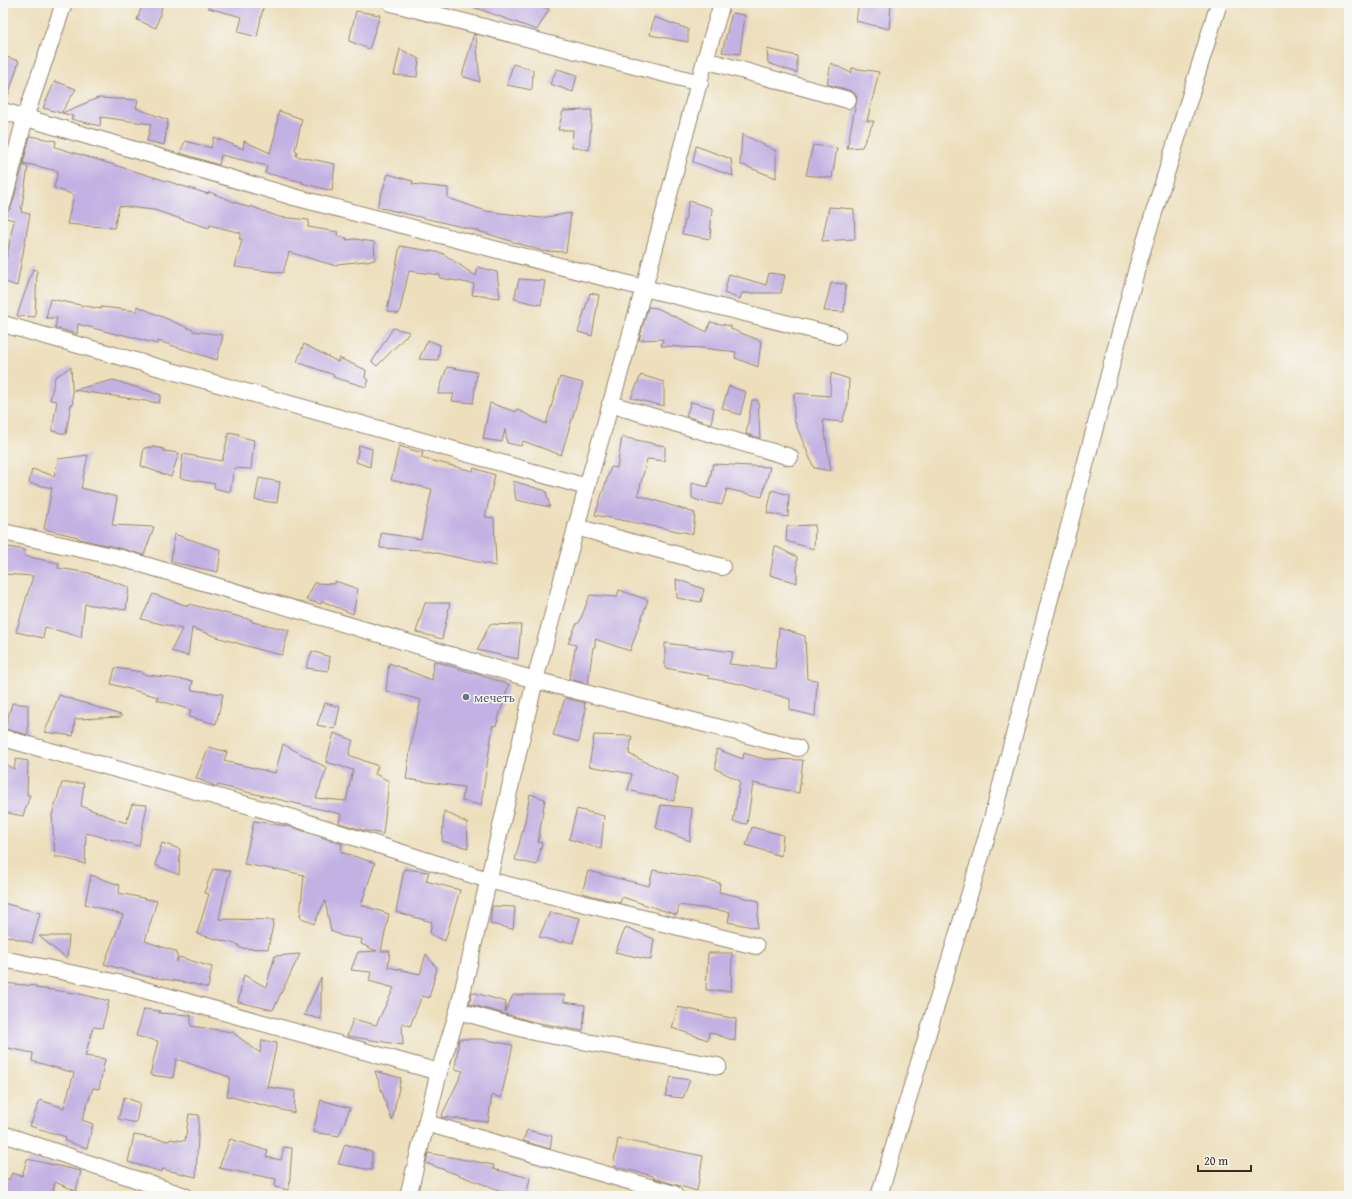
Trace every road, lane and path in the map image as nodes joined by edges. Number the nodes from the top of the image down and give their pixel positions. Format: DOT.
graph roads {
  1 [pos="64,3"];
  2 [pos="392,3"];
  3 [pos="722,3"];
  4 [pos="1219,3"];
  5 [pos="705,60"];
  6 [pos="700,84"];
  7 [pos="848,100"];
  8 [pos="3,111"];
  9 [pos="25,118"];
  10 [pos="3,202"];
  11 [pos="644,288"];
  12 [pos="3,324"];
  13 [pos="837,336"];
  14 [pos="610,404"];
  15 [pos="790,458"];
  16 [pos="587,487"];
  17 [pos="576,527"];
  18 [pos="3,532"];
  19 [pos="722,567"];
  20 [pos="535,680"];
  21 [pos="3,738"];
  22 [pos="798,748"];
  23 [pos="488,880"];
  24 [pos="756,946"];
  25 [pos="3,959"];
  26 [pos="458,1011"];
  27 [pos="718,1066"];
  28 [pos="438,1072"];
  29 [pos="426,1123"];
  30 [pos="3,1134"];
  31 [pos="674,1194"];
  32 [pos="186,1196"];
  33 [pos="408,1196"];
  34 [pos="879,1196"];
  1 -- 9 [label="street"];
  2 -- 6 [label="street"];
  3 -- 5 [label="street"];
  4 -- 34 [label="street"];
  5 -- 6 [label="street"];
  5 -- 7 [label="street"];
  6 -- 11 [label="street"];
  8 -- 9 [label="street"];
  9 -- 10 [label="street"];
  9 -- 11 [label="street"];
  11 -- 13 [label="street"];
  11 -- 14 [label="street"];
  12 -- 16 [label="street"];
  14 -- 15 [label="street"];
  14 -- 16 [label="street"];
  16 -- 17 [label="street"];
  17 -- 19 [label="street"];
  17 -- 20 [label="street"];
  18 -- 20 [label="street"];
  20 -- 22 [label="street"];
  20 -- 23 [label="street"];
  21 -- 23 [label="street"];
  23 -- 24 [label="street"];
  23 -- 26 [label="street"];
  25 -- 28 [label="street"];
  26 -- 27 [label="street"];
  26 -- 28 [label="street"];
  28 -- 29 [label="street"];
  29 -- 31 [label="street"];
  29 -- 33 [label="street"];
  30 -- 32 [label="street"];
}
